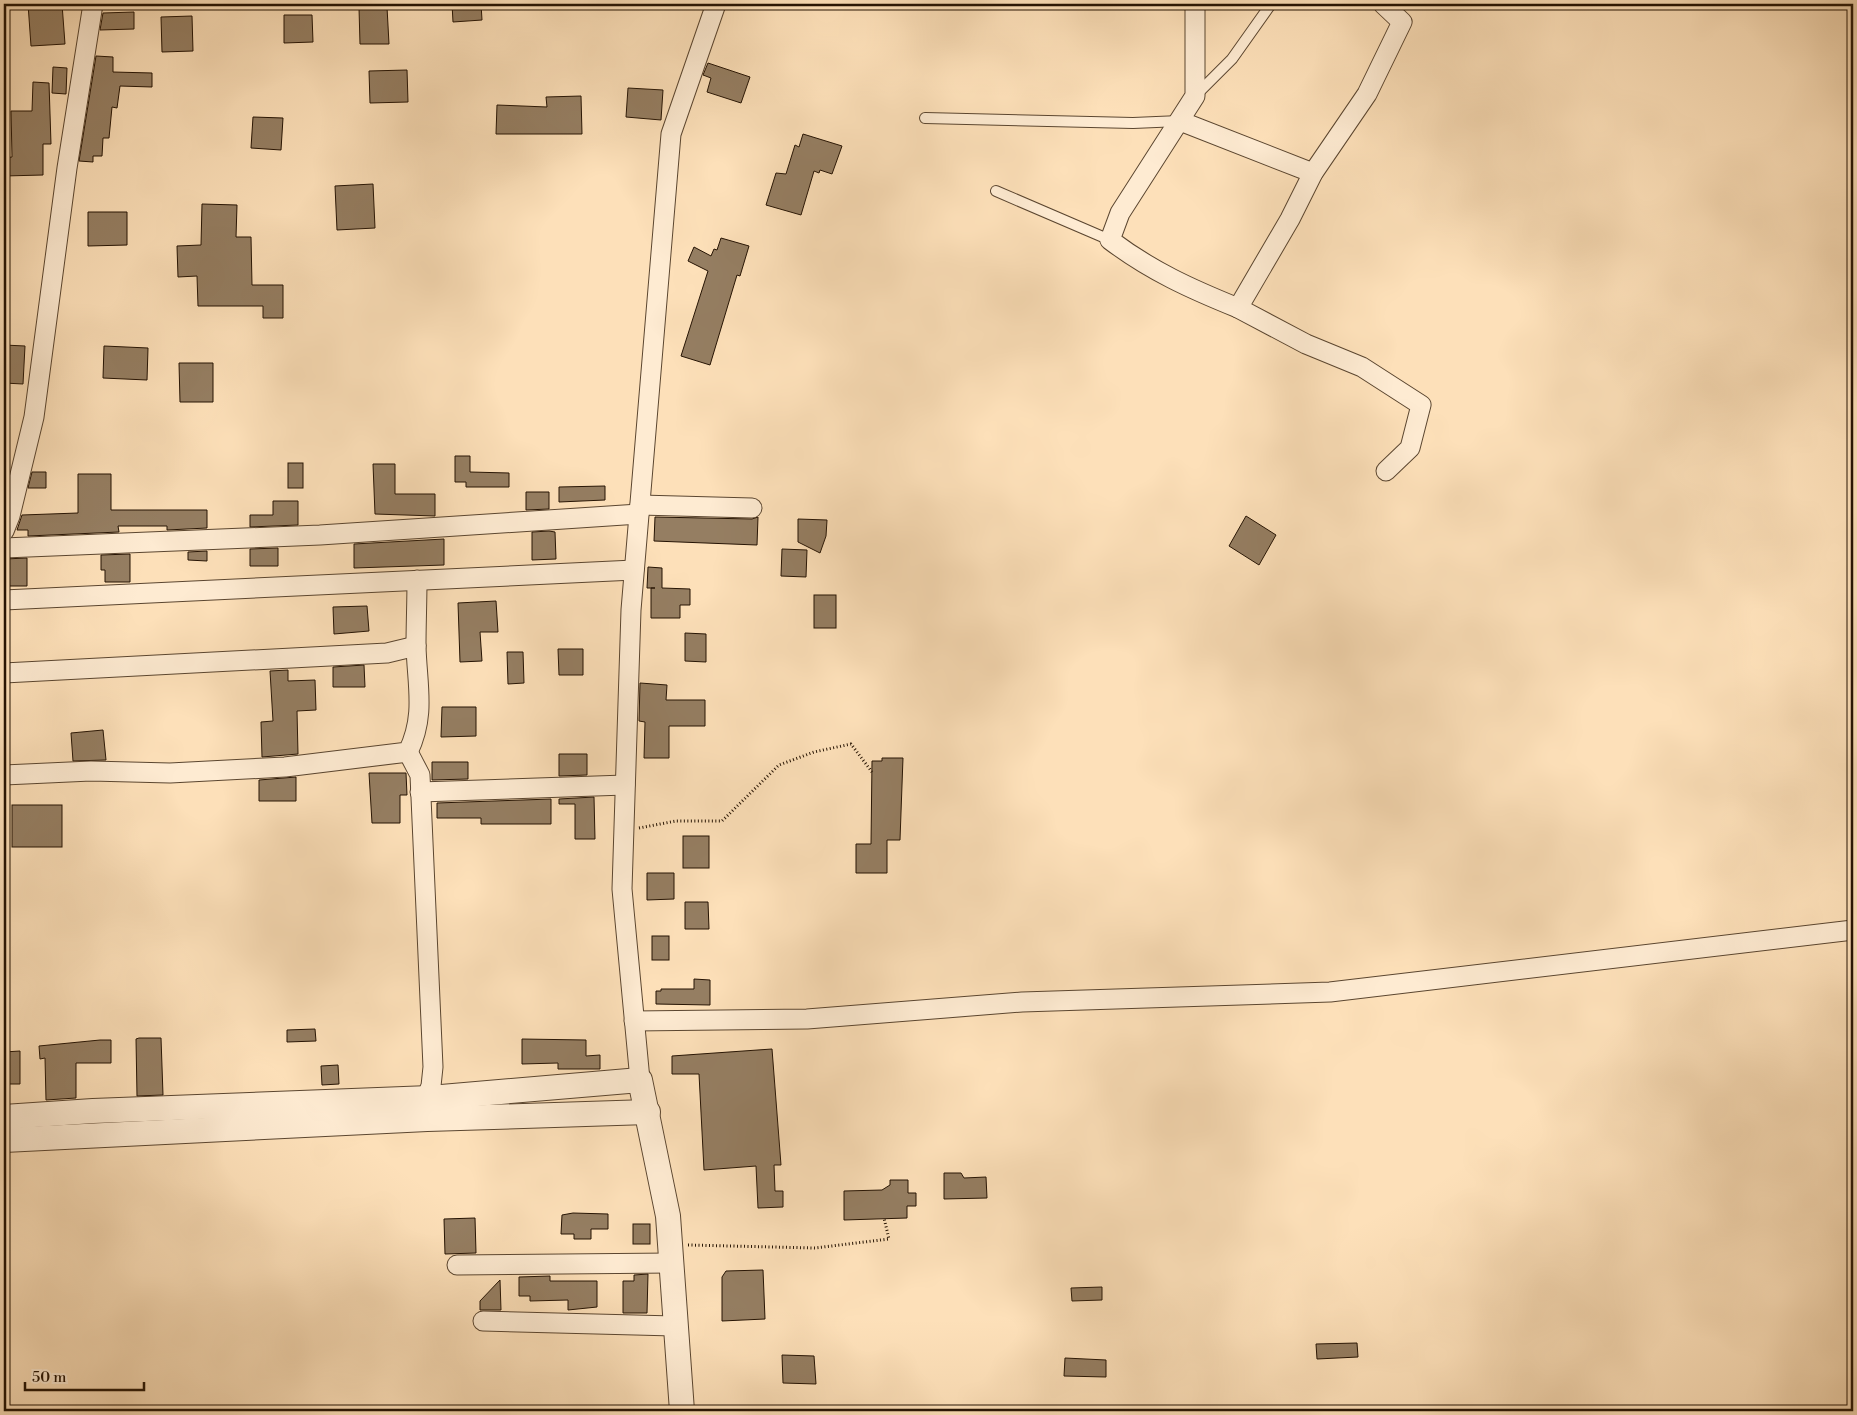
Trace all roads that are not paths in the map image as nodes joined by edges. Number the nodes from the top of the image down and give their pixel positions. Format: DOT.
graph roads {
  1 [pos="92,4"];
  2 [pos="716,4"];
  3 [pos="1195,4"];
  4 [pos="1271,4"];
  5 [pos="1384,4"];
  6 [pos="1195,96"];
  7 [pos="925,118"];
  8 [pos="1180,121"];
  9 [pos="1313,173"];
  10 [pos="996,191"];
  11 [pos="1110,240"];
  12 [pos="1238,308"];
  13 [pos="1386,471"];
  14 [pos="752,508"];
  15 [pos="640,509"];
  16 [pos="4,531"];
  17 [pos="4,548"];
  18 [pos="634,570"];
  19 [pos="417,580"];
  20 [pos="4,600"];
  21 [pos="416,646"];
  22 [pos="4,674"];
  23 [pos="408,752"];
  24 [pos="4,775"];
  25 [pos="625,785"];
  26 [pos="420,792"];
  27 [pos="1853,930"];
  28 [pos="634,1021"];
  29 [pos="640,1080"];
  30 [pos="427,1109"];
  31 [pos="93,1112"];
  32 [pos="648,1112"];
  33 [pos="4,1118"];
  34 [pos="95,1136"];
  35 [pos="4,1140"];
  36 [pos="671,1255"];
  37 [pos="457,1265"];
  38 [pos="483,1321"];
  39 [pos="674,1326"];
  40 [pos="682,1411"];
  1 -- 16 [label="street"];
  2 -- 15 [label="street"];
  3 -- 6 [label="street"];
  4 -- 6 [label="lane"];
  5 -- 9 [label="street"];
  6 -- 8 [label="street"];
  7 -- 8 [label="lane"];
  8 -- 9 [label="street"];
  8 -- 11 [label="street"];
  9 -- 12 [label="street"];
  10 -- 11 [label="lane"];
  11 -- 12 [label="street"];
  12 -- 13 [label="street"];
  14 -- 15 [label="street"];
  15 -- 17 [label="street"];
  15 -- 18 [label="street"];
  18 -- 19 [label="street"];
  18 -- 25 [label="street"];
  19 -- 20 [label="street"];
  19 -- 21 [label="street"];
  21 -- 22 [label="street"];
  21 -- 23 [label="street"];
  23 -- 24 [label="street"];
  23 -- 26 [label="street"];
  25 -- 26 [label="street"];
  25 -- 28 [label="street"];
  26 -- 30 [label="street"];
  27 -- 28 [label="street"];
  28 -- 29 [label="street"];
  29 -- 30 [label="street"];
  29 -- 32 [label="street"];
  30 -- 31 [label="street"];
  30 -- 32 [label="street"];
  30 -- 34 [label="street"];
  31 -- 33 [label="street"];
  31 -- 34 [label="street"];
  32 -- 36 [label="street"];
  34 -- 35 [label="street"];
  36 -- 37 [label="street"];
  36 -- 39 [label="street"];
  38 -- 39 [label="street"];
  39 -- 40 [label="street"];
}
